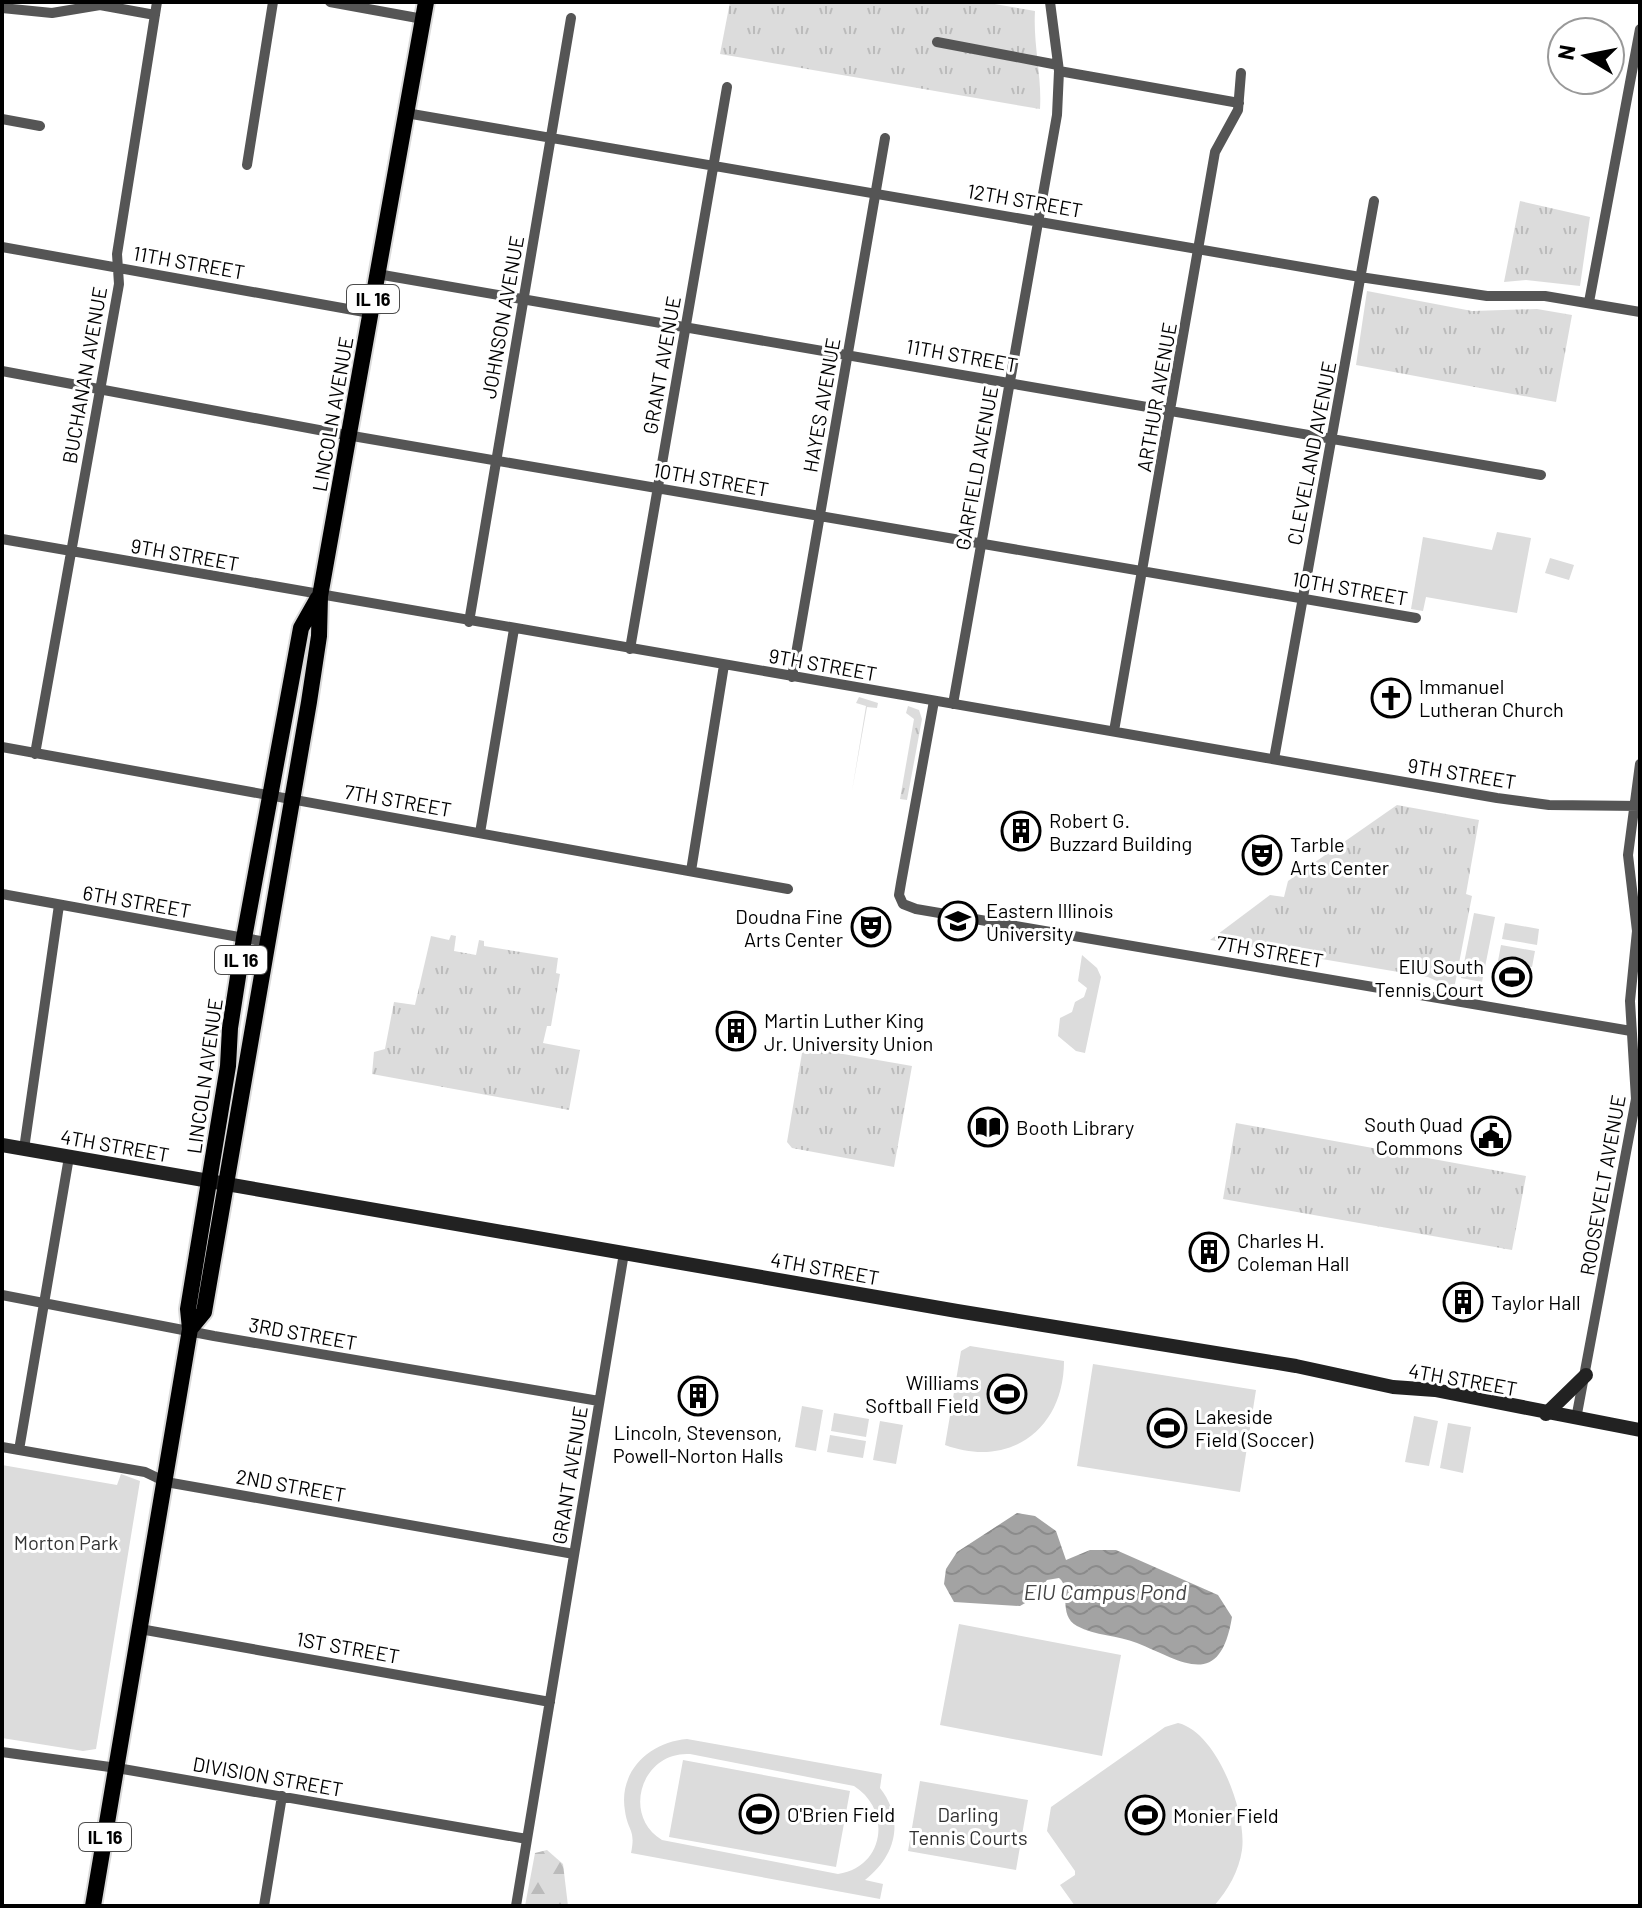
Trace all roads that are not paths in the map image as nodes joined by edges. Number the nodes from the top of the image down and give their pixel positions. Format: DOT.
graph roads {
  1 [pos="157,2"];
  2 [pos="273,2"];
  3 [pos="330,2"];
  4 [pos="1050,2"];
  5 [pos="2,8"];
  6 [pos="424,10"];
  7 [pos="155,15"];
  8 [pos="571,18"];
  9 [pos="1640,29"];
  10 [pos="937,42"];
  11 [pos="1058,68"];
  12 [pos="1241,73"];
  13 [pos="727,87"];
  14 [pos="1239,103"];
  15 [pos="406,113"];
  16 [pos="2,119"];
  17 [pos="40,126"];
  18 [pos="551,137"];
  19 [pos="885,138"];
  20 [pos="247,165"];
  21 [pos="713,165"];
  22 [pos="876,193"];
  23 [pos="1374,201"];
  24 [pos="1038,220"];
  25 [pos="2,247"];
  26 [pos="1201,248"];
  27 [pos="117,268"];
  28 [pos="377,274"];
  29 [pos="1360,277"];
  30 [pos="523,299"];
  31 [pos="1589,302"];
  32 [pos="1640,312"];
  33 [pos="370,313"];
  34 [pos="686,326"];
  35 [pos="848,354"];
  36 [pos="2,371"];
  37 [pos="1010,382"];
  38 [pos="101,389"];
  39 [pos="1172,409"];
  40 [pos="348,435"];
  41 [pos="1334,437"];
  42 [pos="496,460"];
  43 [pos="1541,475"];
  44 [pos="658,488"];
  45 [pos="820,515"];
  46 [pos="2,539"];
  47 [pos="982,543"];
  48 [pos="71,552"];
  49 [pos="1143,570"];
  50 [pos="320,596"];
  51 [pos="1302,598"];
  52 [pos="1416,618"];
  53 [pos="469,622"];
  54 [pos="514,629"];
  55 [pos="630,649"];
  56 [pos="724,665"];
  57 [pos="792,677"];
  58 [pos="934,701"];
  59 [pos="953,704"];
  60 [pos="1114,731"];
  61 [pos="2,747"];
  62 [pos="35,754"];
  63 [pos="1274,759"];
  64 [pos="1640,764"];
  65 [pos="269,796"];
  66 [pos="291,800"];
  67 [pos="1637,806"];
  68 [pos="480,833"];
  69 [pos="691,871"];
  70 [pos="788,889"];
  71 [pos="2,894"];
  72 [pos="59,905"];
  73 [pos="244,938"];
  74 [pos="266,942"];
  75 [pos="1631,1031"];
  76 [pos="2,1145"];
  77 [pos="24,1149"];
  78 [pos="69,1157"];
  79 [pos="217,1183"];
  80 [pos="624,1253"];
  81 [pos="2,1295"];
  82 [pos="44,1302"];
  83 [pos="190,1329"];
  84 [pos="1586,1375"];
  85 [pos="599,1401"];
  86 [pos="1546,1414"];
  87 [pos="1576,1419"];
  88 [pos="1640,1430"];
  89 [pos="2,1447"];
  90 [pos="19,1450"];
  91 [pos="166,1482"];
  92 [pos="574,1554"];
  93 [pos="140,1629"];
  94 [pos="550,1702"];
  95 [pos="2,1752"];
  96 [pos="117,1768"];
  97 [pos="282,1796"];
  98 [pos="527,1839"];
  99 [pos="93,1906"];
  100 [pos="264,1906"];
  101 [pos="516,1906"];
  1 -- 7 [label="street, BUCHANAN AVENUE"];
  2 -- 20 [label="street"];
  3 -- 6 [label="street"];
  4 -- 11 [label="street, GARFIELD AVENUE"];
  5 -- 7 [label="street"];
  6 -- 15 [label="main road, LINCOLN AVENUE / IL 16"];
  7 -- 27 [label="street, BUCHANAN AVENUE"];
  8 -- 18 [label="street, JOHNSON AVENUE"];
  9 -- 31 [label="street"];
  10 -- 11 [label="street"];
  11 -- 14 [label="street"];
  11 -- 24 [label="street, GARFIELD AVENUE"];
  12 -- 14 [label="street, ARTHUR AVENUE"];
  13 -- 21 [label="street, GRANT AVENUE"];
  14 -- 26 [label="street, ARTHUR AVENUE"];
  15 -- 18 [label="street, 12TH STREET"];
  15 -- 28 [label="main road, LINCOLN AVENUE / IL 16"];
  16 -- 17 [label="street"];
  18 -- 21 [label="street, 12TH STREET"];
  18 -- 30 [label="street, JOHNSON AVENUE"];
  19 -- 22 [label="street, HAYES AVENUE"];
  21 -- 22 [label="street, 12TH STREET"];
  21 -- 34 [label="street, GRANT AVENUE"];
  22 -- 24 [label="street, 12TH STREET"];
  22 -- 35 [label="street, HAYES AVENUE"];
  23 -- 29 [label="street, CLEVELAND AVENUE"];
  24 -- 26 [label="street, 12TH STREET"];
  24 -- 37 [label="street, GARFIELD AVENUE"];
  25 -- 27 [label="street, 11TH STREET"];
  26 -- 29 [label="street, 12TH STREET"];
  26 -- 39 [label="street, ARTHUR AVENUE"];
  27 -- 33 [label="street, 11TH STREET"];
  27 -- 38 [label="street, BUCHANAN AVENUE"];
  28 -- 30 [label="street, 11TH STREET"];
  28 -- 33 [label="main road, LINCOLN AVENUE / IL 16"];
  29 -- 31 [label="street, 12TH STREET"];
  29 -- 41 [label="street, CLEVELAND AVENUE"];
  30 -- 34 [label="street, 11TH STREET"];
  30 -- 42 [label="street, JOHNSON AVENUE"];
  31 -- 32 [label="street, 12TH STREET"];
  33 -- 40 [label="main road, LINCOLN AVENUE / IL 16"];
  34 -- 35 [label="street, 11TH STREET"];
  34 -- 44 [label="street, GRANT AVENUE"];
  35 -- 37 [label="street, 11TH STREET"];
  35 -- 45 [label="street, HAYES AVENUE"];
  36 -- 38 [label="street, 10TH STREET"];
  37 -- 39 [label="street, 11TH STREET"];
  37 -- 47 [label="street, GARFIELD AVENUE"];
  38 -- 40 [label="street, 10TH STREET"];
  38 -- 48 [label="street, BUCHANAN AVENUE"];
  39 -- 41 [label="street, 11TH STREET"];
  39 -- 49 [label="street, ARTHUR AVENUE"];
  40 -- 42 [label="street, 10TH STREET"];
  40 -- 50 [label="main road, LINCOLN AVENUE / IL 16"];
  41 -- 43 [label="street, 11TH STREET"];
  41 -- 51 [label="street, CLEVELAND AVENUE"];
  42 -- 44 [label="street, 10TH STREET"];
  42 -- 53 [label="street, JOHNSON AVENUE"];
  44 -- 45 [label="street, 10TH STREET"];
  44 -- 55 [label="street, GRANT AVENUE"];
  45 -- 47 [label="street, 10TH STREET"];
  45 -- 57 [label="street, HAYES AVENUE"];
  46 -- 48 [label="street, 9TH STREET"];
  47 -- 49 [label="street, 10TH STREET"];
  47 -- 59 [label="street, GARFIELD AVENUE"];
  48 -- 50 [label="street, 9TH STREET"];
  48 -- 62 [label="street, BUCHANAN AVENUE"];
  49 -- 51 [label="street, 10TH STREET"];
  49 -- 60 [label="street, ARTHUR AVENUE"];
  50 -- 53 [label="street, 9TH STREET"];
  50 -- 65 [label="main road, LINCOLN AVENUE / IL 16"];
  50 -- 66 [label="main road, LINCOLN AVENUE / IL 16"];
  51 -- 52 [label="street, 10TH STREET"];
  51 -- 63 [label="street, CLEVELAND AVENUE"];
  53 -- 54 [label="street, 9TH STREET"];
  54 -- 55 [label="street, 9TH STREET"];
  54 -- 68 [label="street"];
  55 -- 56 [label="street, 9TH STREET"];
  56 -- 57 [label="street, 9TH STREET"];
  56 -- 69 [label="street"];
  57 -- 58 [label="street, 9TH STREET"];
  58 -- 59 [label="street, 9TH STREET"];
  58 -- 75 [label="street, 7TH STREET"];
  59 -- 60 [label="street, 9TH STREET"];
  60 -- 63 [label="street, 9TH STREET"];
  61 -- 62 [label="street, 7TH STREET"];
  62 -- 65 [label="street, 7TH STREET"];
  63 -- 67 [label="street, 9TH STREET"];
  64 -- 67 [label="street, ROOSEVELT AVENUE"];
  65 -- 66 [label="street, 7TH STREET"];
  65 -- 73 [label="main road, LINCOLN AVENUE / IL 16"];
  66 -- 68 [label="street, 7TH STREET"];
  66 -- 74 [label="main road, LINCOLN AVENUE / IL 16"];
  67 -- 75 [label="street, ROOSEVELT AVENUE"];
  68 -- 69 [label="street, 7TH STREET"];
  69 -- 70 [label="street, 7TH STREET"];
  71 -- 72 [label="street, 6TH STREET"];
  72 -- 73 [label="street, 6TH STREET"];
  72 -- 77 [label="street"];
  73 -- 74 [label="street, 6TH STREET"];
  73 -- 79 [label="main road, LINCOLN AVENUE / IL 16"];
  74 -- 79 [label="main road, LINCOLN AVENUE / IL 16"];
  75 -- 84 [label="street, ROOSEVELT AVENUE"];
  76 -- 77 [label="street, 4TH STREET"];
  77 -- 78 [label="street, 4TH STREET"];
  78 -- 79 [label="street, 4TH STREET"];
  78 -- 82 [label="street"];
  79 -- 80 [label="street, 4TH STREET"];
  79 -- 83 [label="main road, LINCOLN AVENUE / IL 16"];
  80 -- 85 [label="street, GRANT AVENUE"];
  80 -- 86 [label="street, 4TH STREET"];
  81 -- 82 [label="street, 3RD STREET"];
  82 -- 83 [label="street, 3RD STREET"];
  82 -- 90 [label="street"];
  83 -- 85 [label="street, 3RD STREET"];
  83 -- 91 [label="main road, LINCOLN AVENUE / IL 16"];
  84 -- 86 [label="street"];
  84 -- 87 [label="street, ROOSEVELT AVENUE"];
  85 -- 92 [label="street, GRANT AVENUE"];
  86 -- 87 [label="street, 4TH STREET"];
  87 -- 88 [label="street, 4TH STREET"];
  89 -- 90 [label="street, 2ND STREET"];
  90 -- 91 [label="street, 2ND STREET"];
  91 -- 92 [label="street, 2ND STREET"];
  91 -- 93 [label="main road, LINCOLN AVENUE / IL 16"];
  92 -- 94 [label="street, GRANT AVENUE"];
  93 -- 94 [label="street, 1ST STREET"];
  93 -- 96 [label="main road, LINCOLN AVENUE / IL 16"];
  94 -- 98 [label="street, GRANT AVENUE"];
  95 -- 96 [label="street, DIVISION STREET"];
  96 -- 97 [label="street, DIVISION STREET"];
  96 -- 99 [label="main road, IL 16"];
  97 -- 98 [label="street, DIVISION STREET"];
  97 -- 100 [label="street"];
  98 -- 101 [label="street, GRANT AVENUE"];
}
